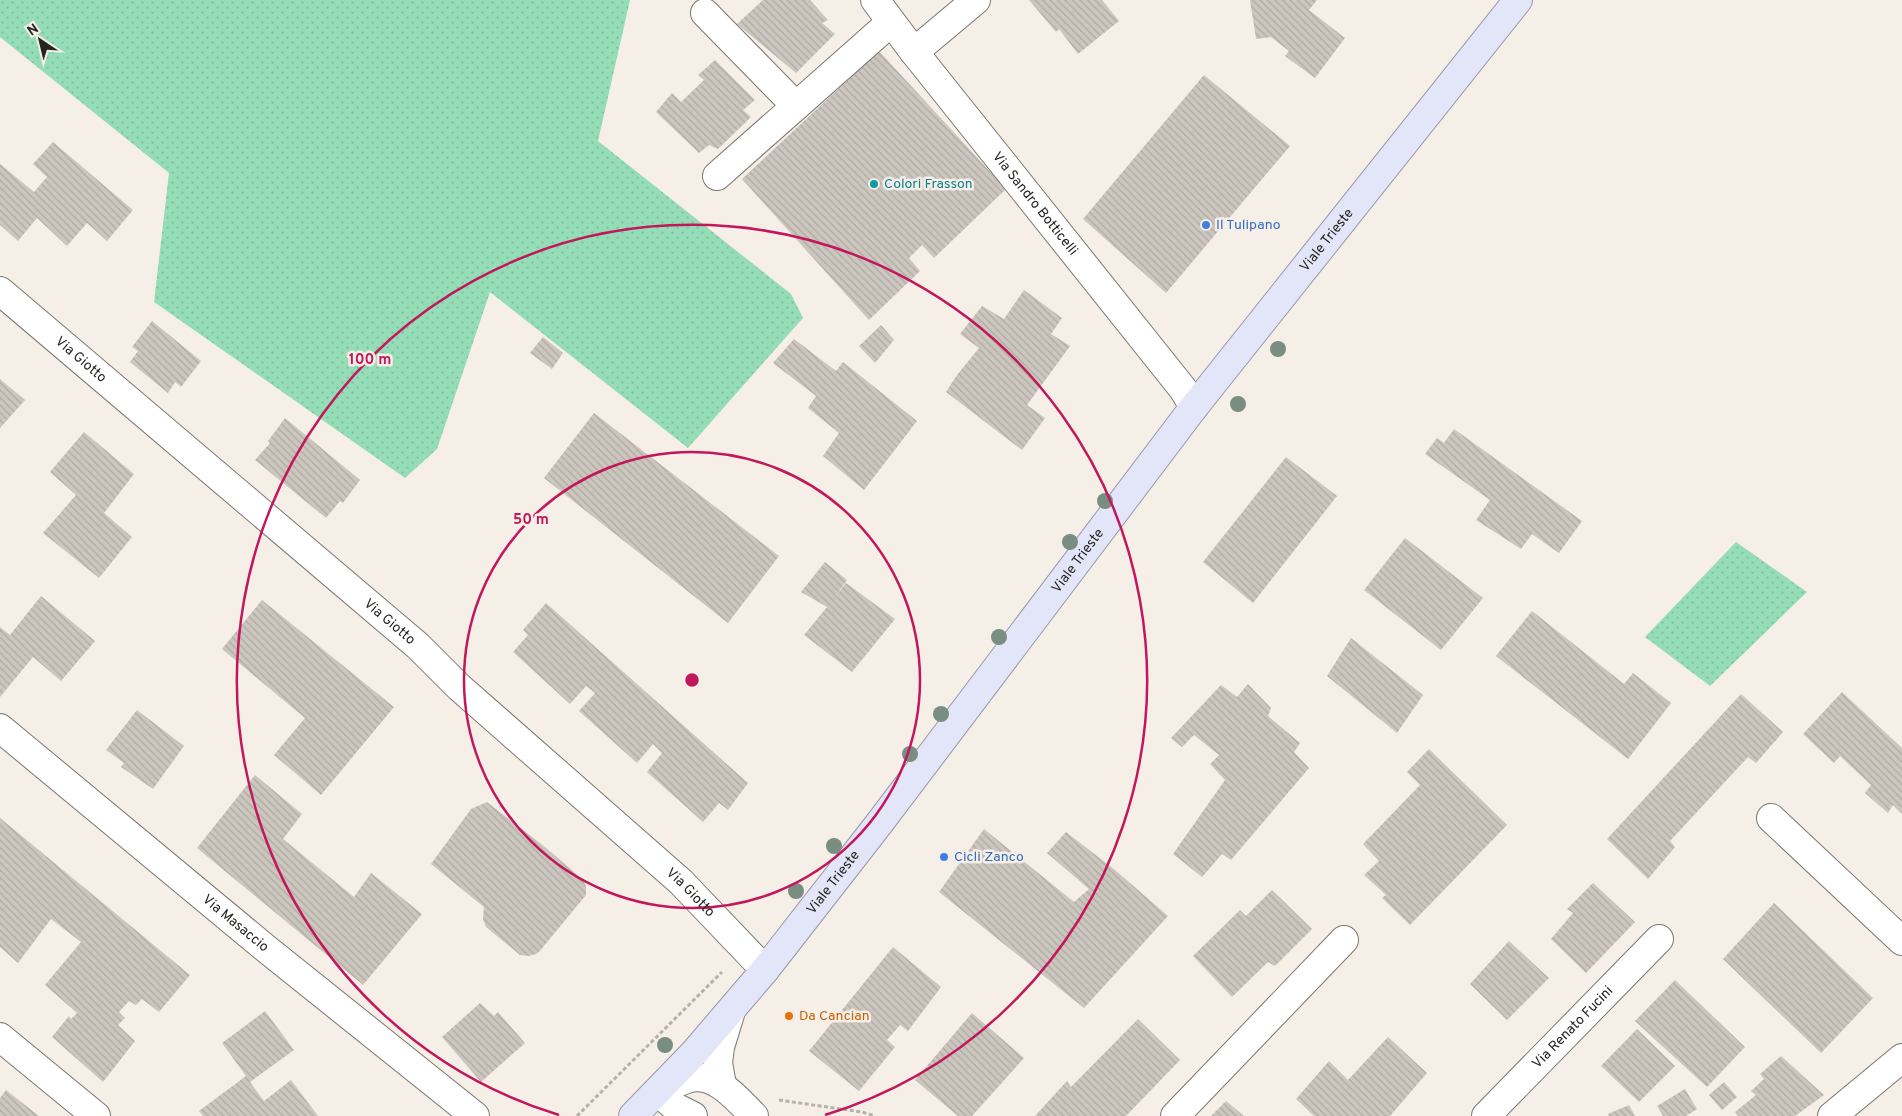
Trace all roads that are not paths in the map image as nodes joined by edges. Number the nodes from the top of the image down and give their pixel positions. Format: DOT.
graph roads {
  1 [pos="875,0"];
  2 [pos="976,0"];
  3 [pos="1518,0"];
  4 [pos="705,12"];
  5 [pos="891,22"];
  6 [pos="914,52"];
  7 [pos="796,106"];
  8 [pos="717,176"];
  9 [pos="0,291"];
  10 [pos="1194,407"];
  11 [pos="0,728"];
  12 [pos="1771,818"];
  13 [pos="1659,939"];
  14 [pos="1344,940"];
  15 [pos="1902,941"];
  16 [pos="765,970"];
  17 [pos="731,1011"];
  18 [pos="0,1038"];
  19 [pos="1902,1058"];
  20 [pos="722,1085"];
  21 [pos="658,1092"];
  22 [pos="762,1108"];
  23 [pos="96,1116"];
  24 [pos="475,1116"];
  25 [pos="633,1116"];
  26 [pos="692,1116"];
  27 [pos="698,1116"];
  28 [pos="1176,1116"];
  29 [pos="1486,1116"];
  30 [pos="1832,1116"];
  1 -- 5 [label="street, Via Sandro Botticelli"];
  2 -- 6 [label="street"];
  3 -- 10 [label="main road, Viale Trieste"];
  4 -- 7 [label="street"];
  5 -- 6 [label="street, Via Sandro Botticelli"];
  5 -- 7 [label="street"];
  6 -- 10 [label="street, Via Sandro Botticelli"];
  7 -- 8 [label="street"];
  9 -- 16 [label="street, Via Giotto"];
  10 -- 16 [label="main road, Viale Trieste"];
  11 -- 24 [label="street, Via Masaccio"];
  12 -- 15 [label="street"];
  13 -- 29 [label="street, Via Renato Fucini"];
  14 -- 28 [label="street"];
  16 -- 17 [label="main road, Viale Trieste"];
  17 -- 20 [label="street"];
  17 -- 21 [label="main road, Viale Trieste"];
  18 -- 23 [label="street"];
  19 -- 30 [label="street"];
  20 -- 21 [label="street"];
  20 -- 22 [label="street"];
  21 -- 25 [label="main road, Viale Trieste"];
  21 -- 26 [label="street"];
  26 -- 27 [label="street"];
}
